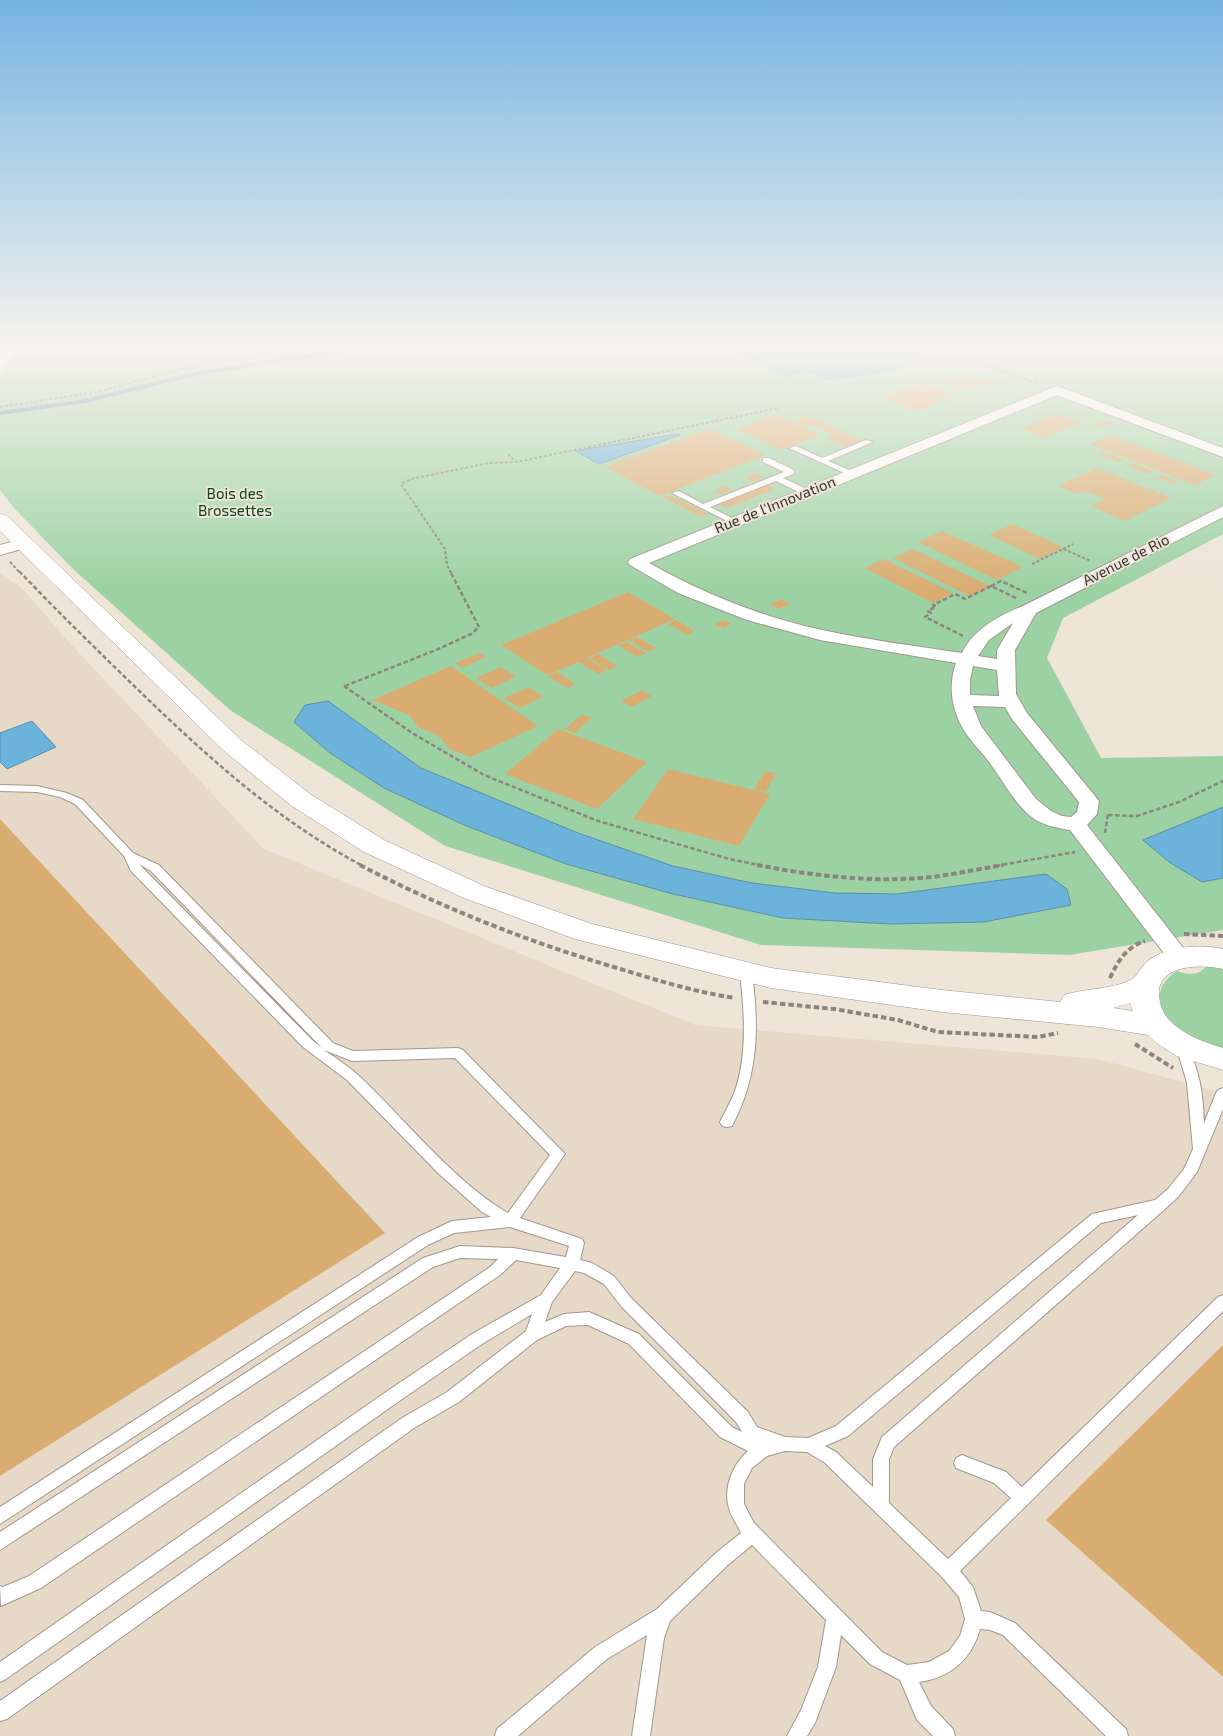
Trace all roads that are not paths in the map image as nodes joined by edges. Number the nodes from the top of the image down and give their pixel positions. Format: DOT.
graph roads {
  1 [pos="969,426"];
  2 [pos="1153,426"];
  3 [pos="869,442"];
  4 [pos="793,448"];
  5 [pos="1223,452"];
  6 [pos="766,460"];
  7 [pos="821,461"];
  8 [pos="851,474"];
  9 [pos="776,478"];
  10 [pos="806,492"];
  11 [pos="676,493"];
  12 [pos="703,506"];
  13 [pos="1223,511"];
  14 [pos="0,520"];
  15 [pos="733,522"];
  16 [pos="11,551"];
  17 [pos="1029,603"];
  18 [pos="960,658"];
  19 [pos="1007,666"];
  20 [pos="963,700"];
  21 [pos="1012,702"];
  22 [pos="0,788"];
  23 [pos="1076,824"];
  24 [pos="129,855"];
  25 [pos="1178,947"];
  26 [pos="1223,959"];
  27 [pos="746,972"];
  28 [pos="1144,986"];
  29 [pos="1003,1006"];
  30 [pos="1167,1034"];
  31 [pos="1223,1059"];
  32 [pos="1223,1093"];
  33 [pos="728,1122"];
  34 [pos="1198,1150"];
  35 [pos="1160,1205"];
  36 [pos="510,1221"];
  37 [pos="512,1254"];
  38 [pos="571,1265"];
  39 [pos="546,1299"];
  40 [pos="1223,1301"];
  41 [pos="532,1336"];
  42 [pos="785,1444"];
  43 [pos="808,1445"];
  44 [pos="762,1450"];
  45 [pos="962,1463"];
  46 [pos="1023,1498"];
  47 [pos="881,1506"];
  48 [pos="0,1516"];
  49 [pos="753,1534"];
  50 [pos="0,1542"];
  51 [pos="948,1571"];
  52 [pos="0,1596"];
  53 [pos="663,1615"];
  54 [pos="835,1616"];
  55 [pos="974,1618"];
  56 [pos="4,1668"];
  57 [pos="906,1674"];
  58 [pos="0,1712"];
  59 [pos="504,1736"];
  60 [pos="641,1736"];
  61 [pos="796,1736"];
  62 [pos="946,1736"];
  63 [pos="1119,1736"];
  1 -- 8 [label="street, Rue de l'Innovation"];
  2 -- 5 [label="street, Rue de l'Innovation"];
  3 -- 7 [label="lane"];
  4 -- 7 [label="lane"];
  6 -- 9 [label="lane"];
  7 -- 8 [label="lane"];
  8 -- 10 [label="street, Rue de l'Innovation"];
  9 -- 10 [label="lane"];
  9 -- 12 [label="lane"];
  10 -- 15 [label="street, Rue de l'Innovation"];
  11 -- 12 [label="lane"];
  12 -- 15 [label="lane"];
  13 -- 17 [label="street, Avenue de Rio"];
  14 -- 16 [label="main road"];
  15 -- 18 [label="street, Rue de l'Innovation"];
  16 -- 27 [label="main road"];
  17 -- 18 [label="street, Avenue de Rio"];
  17 -- 19 [label="street"];
  18 -- 19 [label="street"];
  18 -- 20 [label="street, Avenue de Rio"];
  19 -- 21 [label="street"];
  20 -- 21 [label="street"];
  20 -- 23 [label="street, Avenue de Rio"];
  21 -- 23 [label="street"];
  22 -- 24 [label="lane"];
  23 -- 25 [label="street"];
  24 -- 36 [label="lane"];
  24 -- 36 [label="lane"];
  25 -- 26 [label="main road"];
  25 -- 28 [label="main road"];
  27 -- 29 [label="main road"];
  27 -- 33 [label="lane"];
  28 -- 29 [label="main road"];
  28 -- 30 [label="main road"];
  29 -- 30 [label="main road"];
  30 -- 31 [label="main road"];
  30 -- 34 [label="lane"];
  32 -- 34 [label="lane"];
  34 -- 35 [label="lane"];
  35 -- 43 [label="lane"];
  35 -- 47 [label="lane"];
  36 -- 38 [label="lane"];
  36 -- 48 [label="lane"];
  37 -- 38 [label="lane"];
  37 -- 50 [label="lane"];
  37 -- 52 [label="lane"];
  38 -- 39 [label="lane"];
  38 -- 42 [label="lane"];
  39 -- 41 [label="lane"];
  39 -- 56 [label="lane"];
  40 -- 46 [label="lane"];
  41 -- 44 [label="lane"];
  41 -- 58 [label="lane"];
  42 -- 43 [label="lane"];
  42 -- 44 [label="lane"];
  43 -- 47 [label="lane"];
  44 -- 49 [label="lane"];
  45 -- 46 [label="lane"];
  46 -- 51 [label="lane"];
  47 -- 51 [label="lane"];
  49 -- 53 [label="lane"];
  49 -- 54 [label="lane"];
  51 -- 55 [label="lane"];
  53 -- 59 [label="lane"];
  53 -- 60 [label="lane"];
  54 -- 57 [label="lane"];
  54 -- 61 [label="lane"];
  55 -- 57 [label="lane"];
  55 -- 63 [label="lane"];
  57 -- 62 [label="lane"];
}
